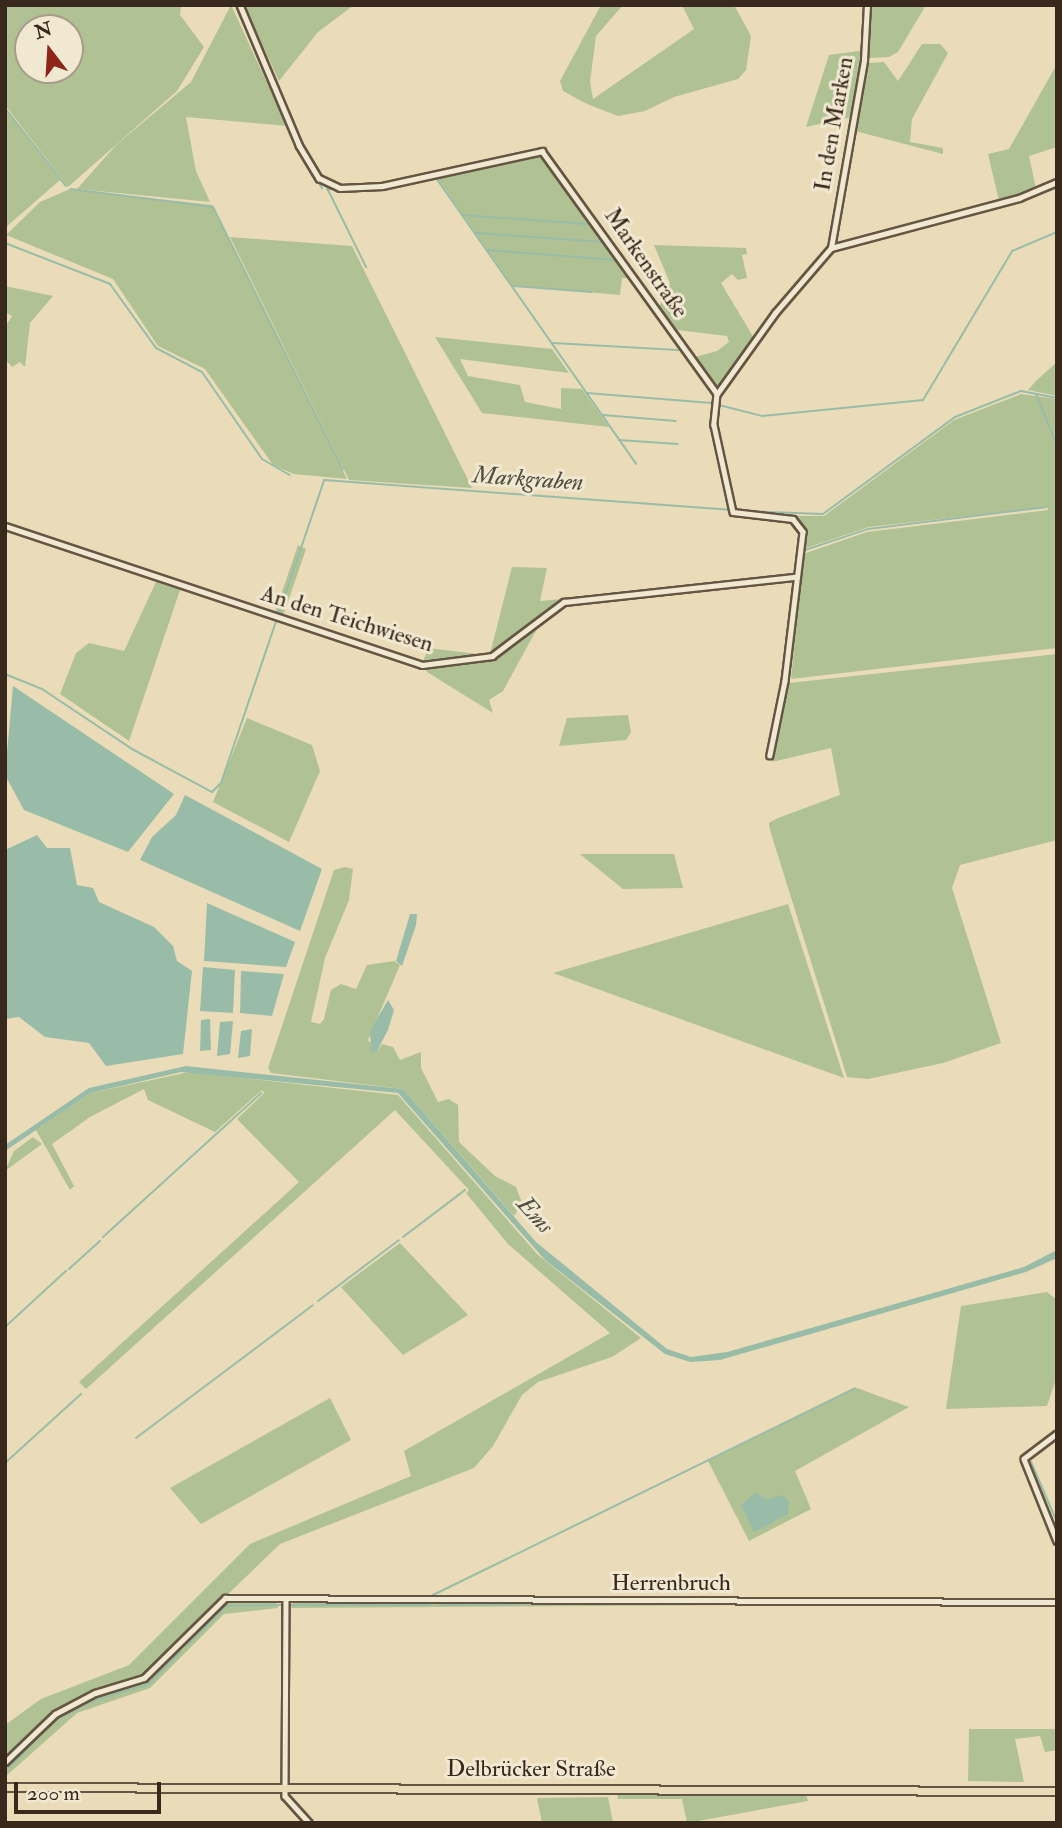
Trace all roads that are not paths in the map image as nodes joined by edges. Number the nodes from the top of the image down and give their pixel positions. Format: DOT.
graph roads {
  1 [pos="240,5"];
  2 [pos="867,5"];
  3 [pos="1057,183"];
  4 [pos="831,248"];
  5 [pos="717,394"];
  6 [pos="5,526"];
  7 [pos="796,577"];
  8 [pos="770,755"];
  9 [pos="1057,1434"];
  10 [pos="1057,1541"];
  11 [pos="286,1599"];
  12 [pos="1057,1602"];
  13 [pos="5,1762"];
  14 [pos="5,1787"];
  15 [pos="286,1788"];
  16 [pos="1057,1791"];
  17 [pos="309,1823"];
  1 -- 5 [label="street, Markenstraße"];
  2 -- 4 [label="street, In den Marken"];
  3 -- 4 [label="street"];
  4 -- 5 [label="street"];
  5 -- 7 [label="street"];
  6 -- 7 [label="street, An den Teichwiesen"];
  7 -- 8 [label="street"];
  9 -- 10 [label="street"];
  11 -- 12 [label="street, Herrenbruch"];
  11 -- 13 [label="street, Herrenbruch"];
  11 -- 15 [label="street"];
  14 -- 15 [label="main road, Delbrücker Straße"];
  15 -- 16 [label="main road, Delbrücker Straße"];
  15 -- 17 [label="street"];
}
